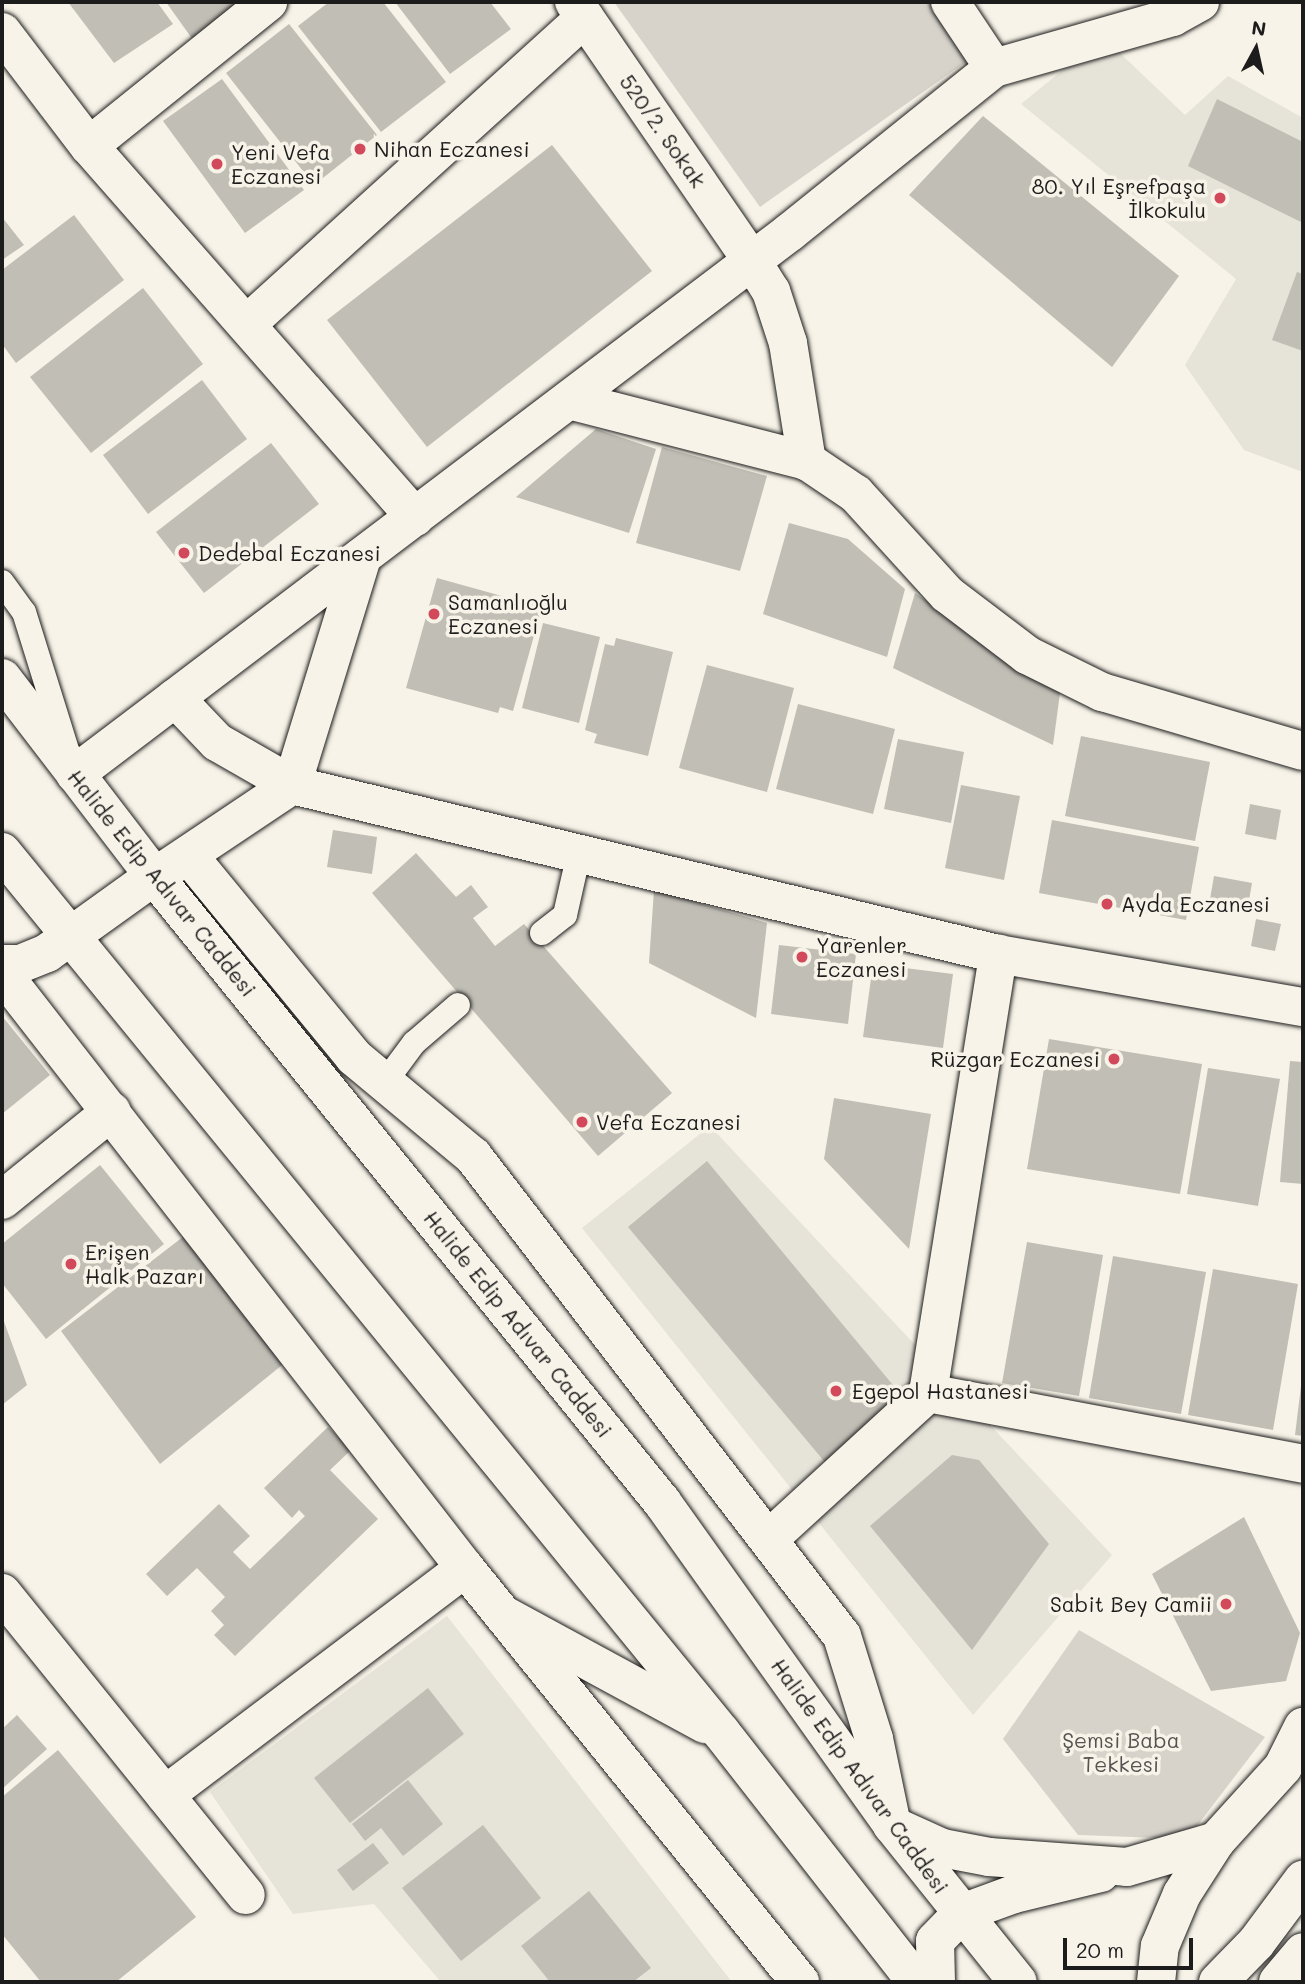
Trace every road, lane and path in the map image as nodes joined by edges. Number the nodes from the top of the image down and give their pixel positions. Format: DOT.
graph roads {
  1 [pos="268,2"];
  2 [pos="950,2"];
  3 [pos="1200,2"];
  4 [pos="580,10"];
  5 [pos="2,32"];
  6 [pos="994,68"];
  7 [pos="89,146"];
  8 [pos="752,261"];
  9 [pos="247,324"];
  10 [pos="569,400"];
  11 [pos="807,461"];
  12 [pos="415,517"];
  13 [pos="362,557"];
  14 [pos="2,582"];
  15 [pos="2,678"];
  16 [pos="175,698"];
  17 [pos="1303,751"];
  18 [pos="75,774"];
  19 [pos="292,785"];
  20 [pos="2,852"];
  21 [pos="579,853"];
  22 [pos="188,856"];
  23 [pos="154,876"];
  24 [pos="542,933"];
  25 [pos="71,936"];
  26 [pos="998,954"];
  27 [pos="2,964"];
  28 [pos="2,973"];
  29 [pos="458,1005"];
  30 [pos="1303,1007"];
  31 [pos="385,1082"];
  32 [pos="112,1111"];
  33 [pos="2,1200"];
  34 [pos="928,1393"];
  35 [pos="1303,1464"];
  36 [pos="770,1538"];
  37 [pos="465,1568"];
  38 [pos="2,1593"];
  39 [pos="504,1615"];
  40 [pos="1303,1727"];
  41 [pos="721,1732"];
  42 [pos="165,1795"];
  43 [pos="892,1825"];
  44 [pos="1216,1841"];
  45 [pos="1127,1867"];
  46 [pos="1303,1880"];
  47 [pos="246,1895"];
  48 [pos="962,1913"];
  49 [pos="1303,1952"];
  50 [pos="800,1982"];
  51 [pos="916,1982"];
  52 [pos="936,1982"];
  53 [pos="1018,1982"];
  54 [pos="1156,1982"];
  55 [pos="1219,1982"];
  56 [pos="1278,1982"];
  1 -- 7 [label="street"];
  2 -- 6 [label="street"];
  3 -- 6 [label="street"];
  4 -- 8 [label="street, 520/2. Sokak"];
  4 -- 9 [label="street"];
  5 -- 7 [label="street"];
  6 -- 8 [label="street"];
  7 -- 9 [label="street"];
  8 -- 10 [label="street"];
  8 -- 11 [label="street, 520/2. Sokak"];
  9 -- 12 [label="street"];
  10 -- 11 [label="street"];
  10 -- 12 [label="street"];
  11 -- 17 [label="street"];
  12 -- 13 [label="street"];
  13 -- 16 [label="street"];
  13 -- 19 [label="street"];
  14 -- 18 [label="lane"];
  15 -- 18 [label="street, Halide Edip Adıvar Caddesi"];
  16 -- 18 [label="street"];
  16 -- 19 [label="street"];
  18 -- 23 [label="street, Halide Edip Adıvar Caddesi"];
  19 -- 21 [label="street"];
  19 -- 22 [label="street"];
  20 -- 25 [label="street"];
  21 -- 24 [label="lane"];
  21 -- 26 [label="street"];
  22 -- 23 [label="street"];
  22 -- 31 [label="street"];
  23 -- 25 [label="street"];
  23 -- 43 [label="street, Halide Edip Adıvar Caddesi"];
  25 -- 27 [label="street"];
  25 -- 41 [label="street"];
  26 -- 30 [label="street"];
  26 -- 34 [label="street"];
  28 -- 32 [label="street"];
  29 -- 31 [label="lane"];
  31 -- 36 [label="street"];
  32 -- 33 [label="street"];
  32 -- 37 [label="street"];
  34 -- 35 [label="street"];
  34 -- 36 [label="street"];
  36 -- 43 [label="street"];
  37 -- 39 [label="street"];
  37 -- 42 [label="street"];
  38 -- 42 [label="street"];
  39 -- 41 [label="street"];
  39 -- 50 [label="street"];
  40 -- 44 [label="street"];
  41 -- 51 [label="street"];
  42 -- 47 [label="street"];
  43 -- 45 [label="street"];
  43 -- 48 [label="street, Halide Edip Adıvar Caddesi"];
  44 -- 45 [label="street"];
  44 -- 54 [label="street"];
  45 -- 48 [label="street"];
  46 -- 55 [label="street"];
  48 -- 52 [label="street"];
  48 -- 53 [label="street, Halide Edip Adıvar Caddesi"];
  49 -- 56 [label="street"];
}
